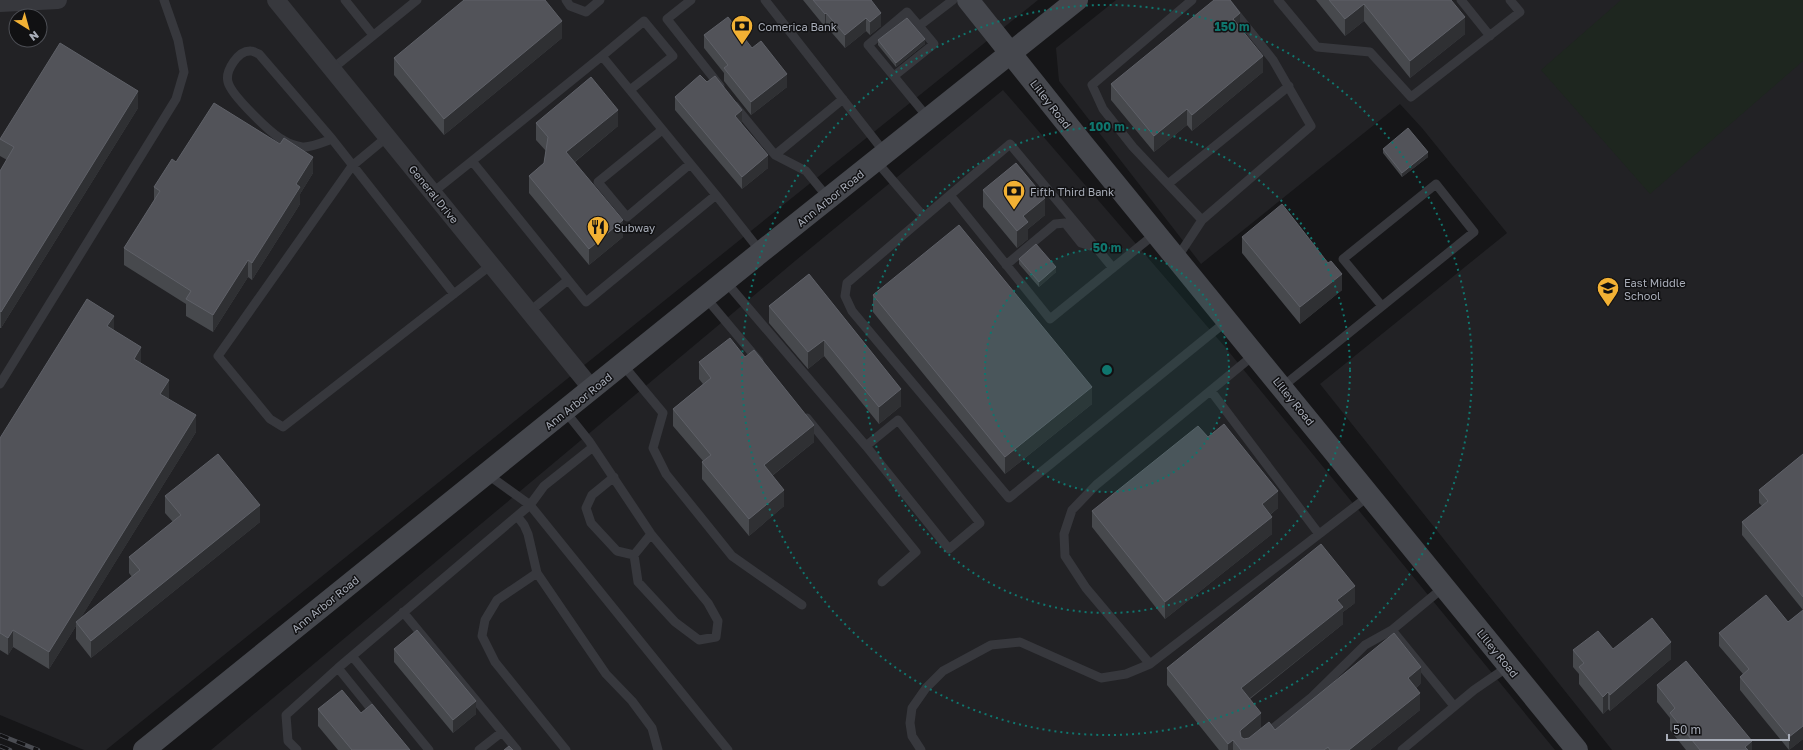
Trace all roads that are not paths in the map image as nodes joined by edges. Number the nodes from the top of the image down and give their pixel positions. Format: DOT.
graph roads {
  1 [pos="58,0"];
  2 [pos="164,0"];
  3 [pos="276,0"];
  4 [pos="345,0"];
  5 [pos="417,0"];
  6 [pos="566,0"];
  7 [pos="600,0"];
  8 [pos="691,0"];
  9 [pos="765,0"];
  10 [pos="953,0"];
  11 [pos="968,0"];
  12 [pos="1077,0"];
  13 [pos="1192,0"];
  14 [pos="1225,0"];
  15 [pos="1278,0"];
  16 [pos="1461,0"];
  17 [pos="1510,0"];
  18 [pos="0,3"];
  19 [pos="405,4"];
  20 [pos="919,26"];
  21 [pos="373,36"];
  22 [pos="1490,36"];
  23 [pos="1011,53"];
  24 [pos="602,56"];
  25 [pos="332,69"];
  26 [pos="894,76"];
  27 [pos="1289,86"];
  28 [pos="630,90"];
  29 [pos="843,99"];
  30 [pos="929,118"];
  31 [pos="662,130"];
  32 [pos="387,137"];
  33 [pos="332,139"];
  34 [pos="774,155"];
  35 [pos="881,157"];
  36 [pos="472,161"];
  37 [pos="690,164"];
  38 [pos="352,166"];
  39 [pos="1168,184"];
  40 [pos="432,193"];
  41 [pos="716,195"];
  42 [pos="950,196"];
  43 [pos="829,199"];
  44 [pos="924,217"];
  45 [pos="1202,220"];
  46 [pos="1156,233"];
  47 [pos="1097,248"];
  48 [pos="761,252"];
  49 [pos="1177,258"];
  50 [pos="491,265"];
  51 [pos="1006,265"];
  52 [pos="1113,268"];
  53 [pos="568,280"];
  54 [pos="726,282"];
  55 [pos="454,294"];
  56 [pos="706,298"];
  57 [pos="1382,306"];
  58 [pos="529,312"];
  59 [pos="1228,320"];
  60 [pos="1255,354"];
  61 [pos="622,365"];
  62 [pos="765,368"];
  63 [pos="0,384"];
  64 [pos="1282,387"];
  65 [pos="592,389"];
  66 [pos="1211,391"];
  67 [pos="799,408"];
  68 [pos="565,411"];
  69 [pos="866,446"];
  70 [pos="593,447"];
  71 [pos="487,474"];
  72 [pos="614,478"];
  73 [pos="1370,495"];
  74 [pos="530,505"];
  75 [pos="517,516"];
  76 [pos="651,534"];
  77 [pos="1319,534"];
  78 [pos="634,555"];
  79 [pos="537,573"];
  80 [pos="882,582"];
  81 [pos="1444,587"];
  82 [pos="802,605"];
  83 [pos="403,612"];
  84 [pos="1392,630"];
  85 [pos="352,656"];
  86 [pos="1150,664"];
  87 [pos="1509,666"];
  88 [pos="338,668"];
  89 [pos="1454,706"];
  90 [pos="381,721"];
  91 [pos="502,732"];
  92 [pos="1574,749"];
  93 [pos="144,750"];
  94 [pos="296,750"];
  95 [pos="429,750"];
  96 [pos="479,750"];
  97 [pos="517,750"];
  98 [pos="566,750"];
  99 [pos="658,750"];
  100 [pos="728,750"];
  101 [pos="921,750"];
  102 [pos="1246,750"];
  103 [pos="1402,750"];
  1 -- 18 [label="street"];
  2 -- 63 [label="lane"];
  3 -- 25 [label="street, General Drive"];
  4 -- 21 [label="lane"];
  5 -- 19 [label="lane"];
  6 -- 7 [label="lane"];
  8 -- 34 [label="lane"];
  9 -- 29 [label="lane"];
  10 -- 20 [label="lane"];
  11 -- 23 [label="main road, Lilley Road"];
  12 -- 23 [label="main road, Ann Arbor Road"];
  13 -- 39 [label="lane"];
  14 -- 27 [label="lane"];
  15 -- 22 [label="lane"];
  16 -- 22 [label="lane"];
  17 -- 22 [label="lane"];
  19 -- 21 [label="lane"];
  20 -- 26 [label="lane"];
  20 -- 26 [label="lane"];
  21 -- 25 [label="lane"];
  23 -- 30 [label="main road, Ann Arbor Road"];
  23 -- 46 [label="main road, Lilley Road"];
  24 -- 28 [label="lane"];
  24 -- 28 [label="lane"];
  24 -- 36 [label="lane"];
  25 -- 32 [label="street, General Drive"];
  26 -- 30 [label="lane"];
  27 -- 39 [label="lane"];
  27 -- 45 [label="lane"];
  28 -- 31 [label="lane"];
  29 -- 34 [label="lane"];
  29 -- 35 [label="lane"];
  30 -- 35 [label="main road, Ann Arbor Road"];
  31 -- 37 [label="lane"];
  31 -- 37 [label="lane"];
  32 -- 38 [label="lane"];
  32 -- 40 [label="street, General Drive"];
  33 -- 33 [label="lane"];
  33 -- 38 [label="lane"];
  34 -- 43 [label="lane"];
  35 -- 43 [label="main road, Ann Arbor Road"];
  35 -- 44 [label="lane"];
  36 -- 40 [label="lane"];
  36 -- 53 [label="lane"];
  37 -- 41 [label="lane"];
  38 -- 55 [label="lane"];
  38 -- 55 [label="lane"];
  39 -- 45 [label="lane"];
  40 -- 50 [label="street, General Drive"];
  41 -- 48 [label="lane"];
  41 -- 53 [label="lane"];
  42 -- 44 [label="lane"];
  42 -- 47 [label="lane"];
  42 -- 51 [label="lane"];
  43 -- 48 [label="main road, Ann Arbor Road"];
  44 -- 59 [label="lane"];
  45 -- 49 [label="lane"];
  46 -- 49 [label="main road, Lilley Road"];
  46 -- 52 [label="lane"];
  47 -- 51 [label="lane"];
  47 -- 52 [label="lane"];
  48 -- 54 [label="main road, Ann Arbor Road"];
  49 -- 59 [label="main road, Lilley Road"];
  50 -- 55 [label="lane"];
  50 -- 58 [label="street, General Drive"];
  51 -- 52 [label="lane"];
  53 -- 58 [label="lane"];
  54 -- 56 [label="main road, Ann Arbor Road"];
  54 -- 69 [label="lane"];
  56 -- 61 [label="main road, Ann Arbor Road"];
  56 -- 62 [label="lane"];
  57 -- 57 [label="lane"];
  57 -- 64 [label="lane"];
  58 -- 65 [label="street, General Drive"];
  59 -- 60 [label="main road, Lilley Road"];
  60 -- 64 [label="main road, Lilley Road"];
  60 -- 66 [label="lane"];
  61 -- 65 [label="main road, Ann Arbor Road"];
  61 -- 82 [label="lane"];
  64 -- 73 [label="main road, Lilley Road"];
  65 -- 68 [label="main road, Ann Arbor Road"];
  66 -- 77 [label="lane"];
  66 -- 86 [label="lane"];
  67 -- 80 [label="lane"];
  68 -- 70 [label="lane"];
  68 -- 71 [label="main road, Ann Arbor Road"];
  69 -- 69 [label="lane"];
  70 -- 72 [label="lane"];
  70 -- 74 [label="lane"];
  71 -- 74 [label="lane"];
  71 -- 93 [label="main road, Ann Arbor Road"];
  72 -- 76 [label="lane"];
  72 -- 78 [label="lane"];
  73 -- 77 [label="lane"];
  73 -- 81 [label="main road, Lilley Road"];
  74 -- 75 [label="lane"];
  74 -- 100 [label="lane"];
  75 -- 79 [label="lane"];
  75 -- 83 [label="lane"];
  76 -- 78 [label="lane"];
  76 -- 78 [label="lane"];
  77 -- 86 [label="lane"];
  79 -- 98 [label="lane"];
  79 -- 99 [label="lane"];
  81 -- 84 [label="lane"];
  81 -- 87 [label="main road, Lilley Road"];
  83 -- 85 [label="lane"];
  83 -- 91 [label="lane"];
  84 -- 89 [label="lane"];
  84 -- 102 [label="lane"];
  85 -- 88 [label="lane"];
  85 -- 95 [label="lane"];
  86 -- 101 [label="lane"];
  87 -- 89 [label="lane"];
  87 -- 92 [label="main road, Lilley Road"];
  88 -- 90 [label="lane"];
  88 -- 94 [label="lane"];
  89 -- 103 [label="lane"];
  91 -- 96 [label="lane"];
  91 -- 97 [label="lane"];
}
